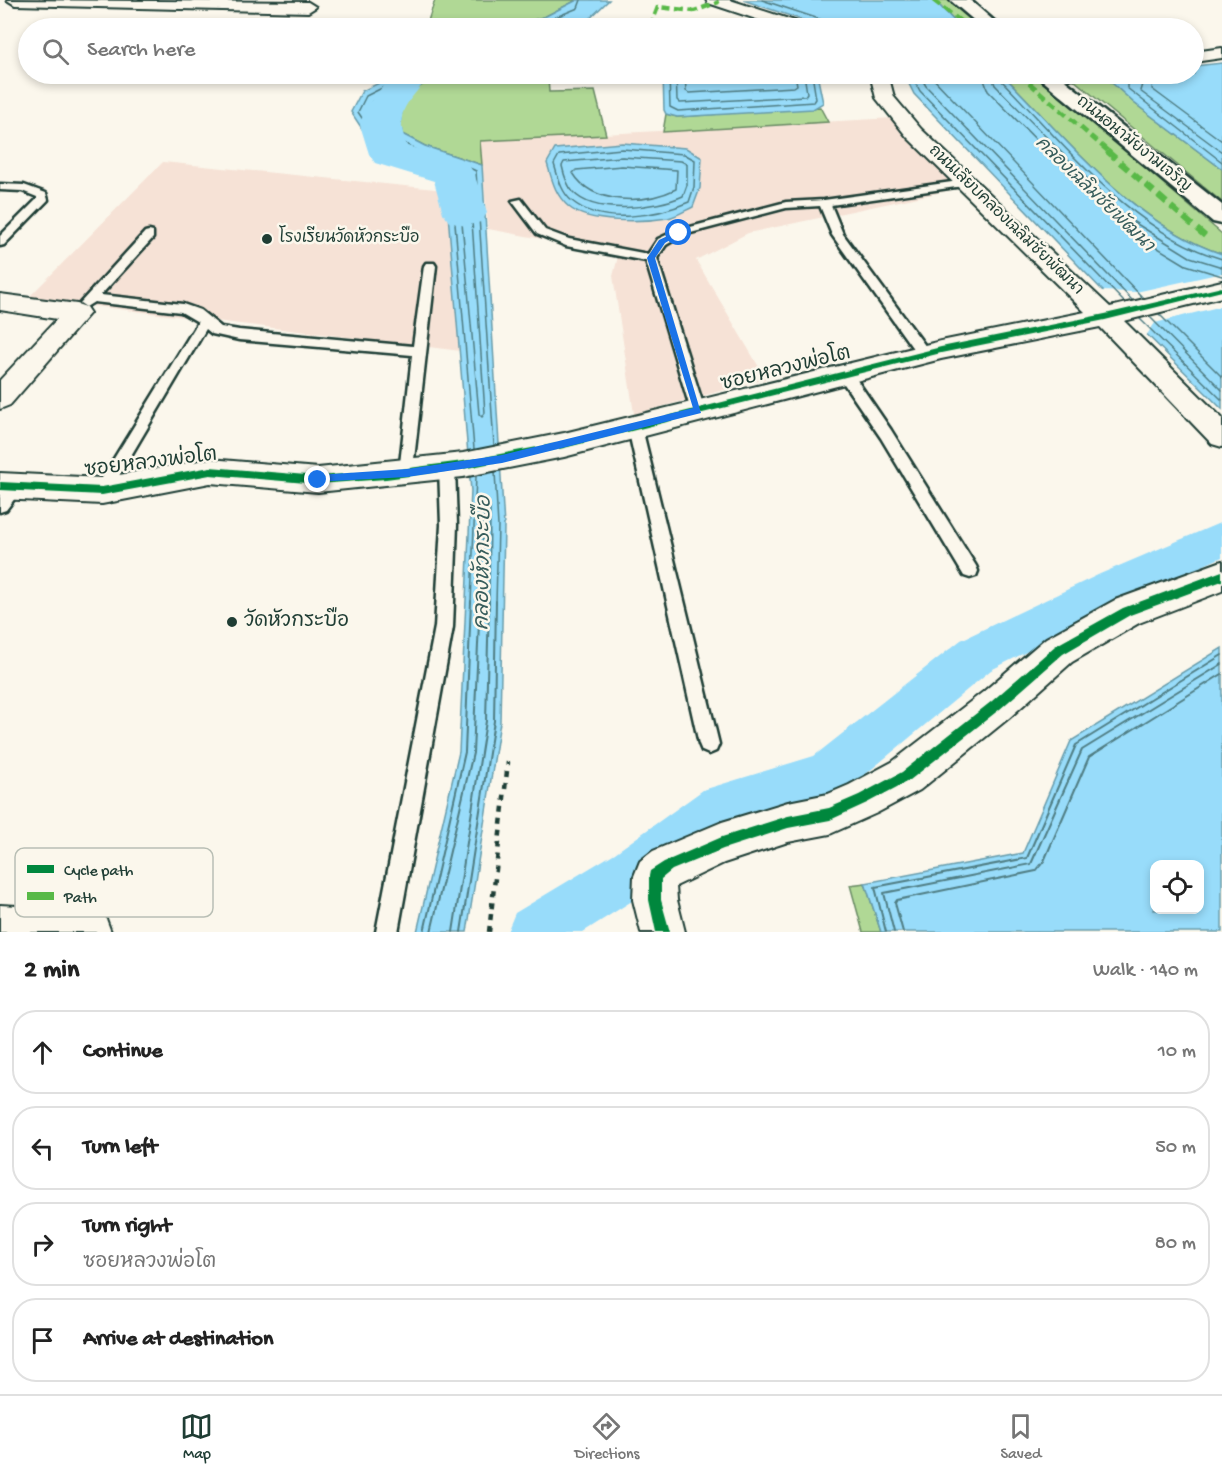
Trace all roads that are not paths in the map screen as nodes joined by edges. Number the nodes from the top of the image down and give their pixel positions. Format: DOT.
graph roads {
  1 [pos="15,0"];
  2 [pos="714,0"];
  3 [pos="959,0"];
  4 [pos="308,7"];
  5 [pos="172,18"];
  6 [pos="208,18"];
  7 [pos="768,18"];
  8 [pos="981,18"];
  9 [pos="1222,53"];
  10 [pos="1204,56"];
  11 [pos="882,84"];
  12 [pos="1066,84"];
  13 [pos="966,183"];
  14 [pos="0,187"];
  15 [pos="517,201"];
  16 [pos="824,203"];
  17 [pos="1222,217"];
  18 [pos="149,235"];
  19 [pos="0,242"];
  20 [pos="651,258"];
  21 [pos="430,266"];
  22 [pos="1222,289"];
  23 [pos="0,302"];
  24 [pos="84,306"];
  25 [pos="1112,315"];
  26 [pos="204,322"];
  27 [pos="419,351"];
  28 [pos="924,354"];
  29 [pos="845,374"];
  30 [pos="0,398"];
  31 [pos="698,411"];
  32 [pos="635,428"];
  33 [pos="1222,436"];
  34 [pos="455,466"];
  35 [pos="407,473"];
  36 [pos="102,491"];
  37 [pos="5,493"];
  38 [pos="970,571"];
  39 [pos="1222,576"];
  40 [pos="709,744"];
  41 [pos="0,927"];
  42 [pos="89,932"];
  43 [pos="387,932"];
  44 [pos="663,932"];
  1 -- 5 [label="street"];
  2 -- 7 [label="street"];
  3 -- 8 [label="street"];
  4 -- 6 [label="street"];
  9 -- 10 [label="street"];
  11 -- 13 [label="street, ถนนเลียบคลองเฉลิมชัยพัฒนา"];
  12 -- 17 [label="street, ถนนอนามัยงามเจริญ"];
  13 -- 16 [label="lane"];
  13 -- 25 [label="street, ถนนเลียบคลองเฉลิมชัยพัฒนา"];
  14 -- 19 [label="lane"];
  15 -- 20 [label="lane"];
  16 -- 20 [label="lane"];
  16 -- 28 [label="lane"];
  18 -- 24 [label="lane"];
  20 -- 31 [label="lane"];
  21 -- 27 [label="lane"];
  22 -- 25 [label="street, ซอยหลวงพ่อโต"];
  23 -- 24 [label="street"];
  24 -- 26 [label="lane"];
  24 -- 30 [label="street"];
  25 -- 28 [label="street, ซอยหลวงพ่อโต"];
  25 -- 33 [label="street, ถนนเลียบคลองเฉลิมชัยพัฒนา"];
  26 -- 27 [label="lane"];
  26 -- 36 [label="lane"];
  27 -- 35 [label="lane"];
  28 -- 29 [label="street, ซอยหลวงพ่อโต"];
  29 -- 31 [label="street, ซอยหลวงพ่อโต"];
  29 -- 38 [label="lane"];
  31 -- 32 [label="street, ซอยหลวงพ่อโต"];
  32 -- 34 [label="street, ซอยหลวงพ่อโต"];
  32 -- 40 [label="lane"];
  34 -- 35 [label="street, ซอยหลวงพ่อโต"];
  34 -- 43 [label="lane"];
  35 -- 36 [label="street, ซอยหลวงพ่อโต"];
  36 -- 37 [label="street, ซอยหลวงพ่อโต"];
  39 -- 44 [label="street"];
  41 -- 42 [label="street"];
}
